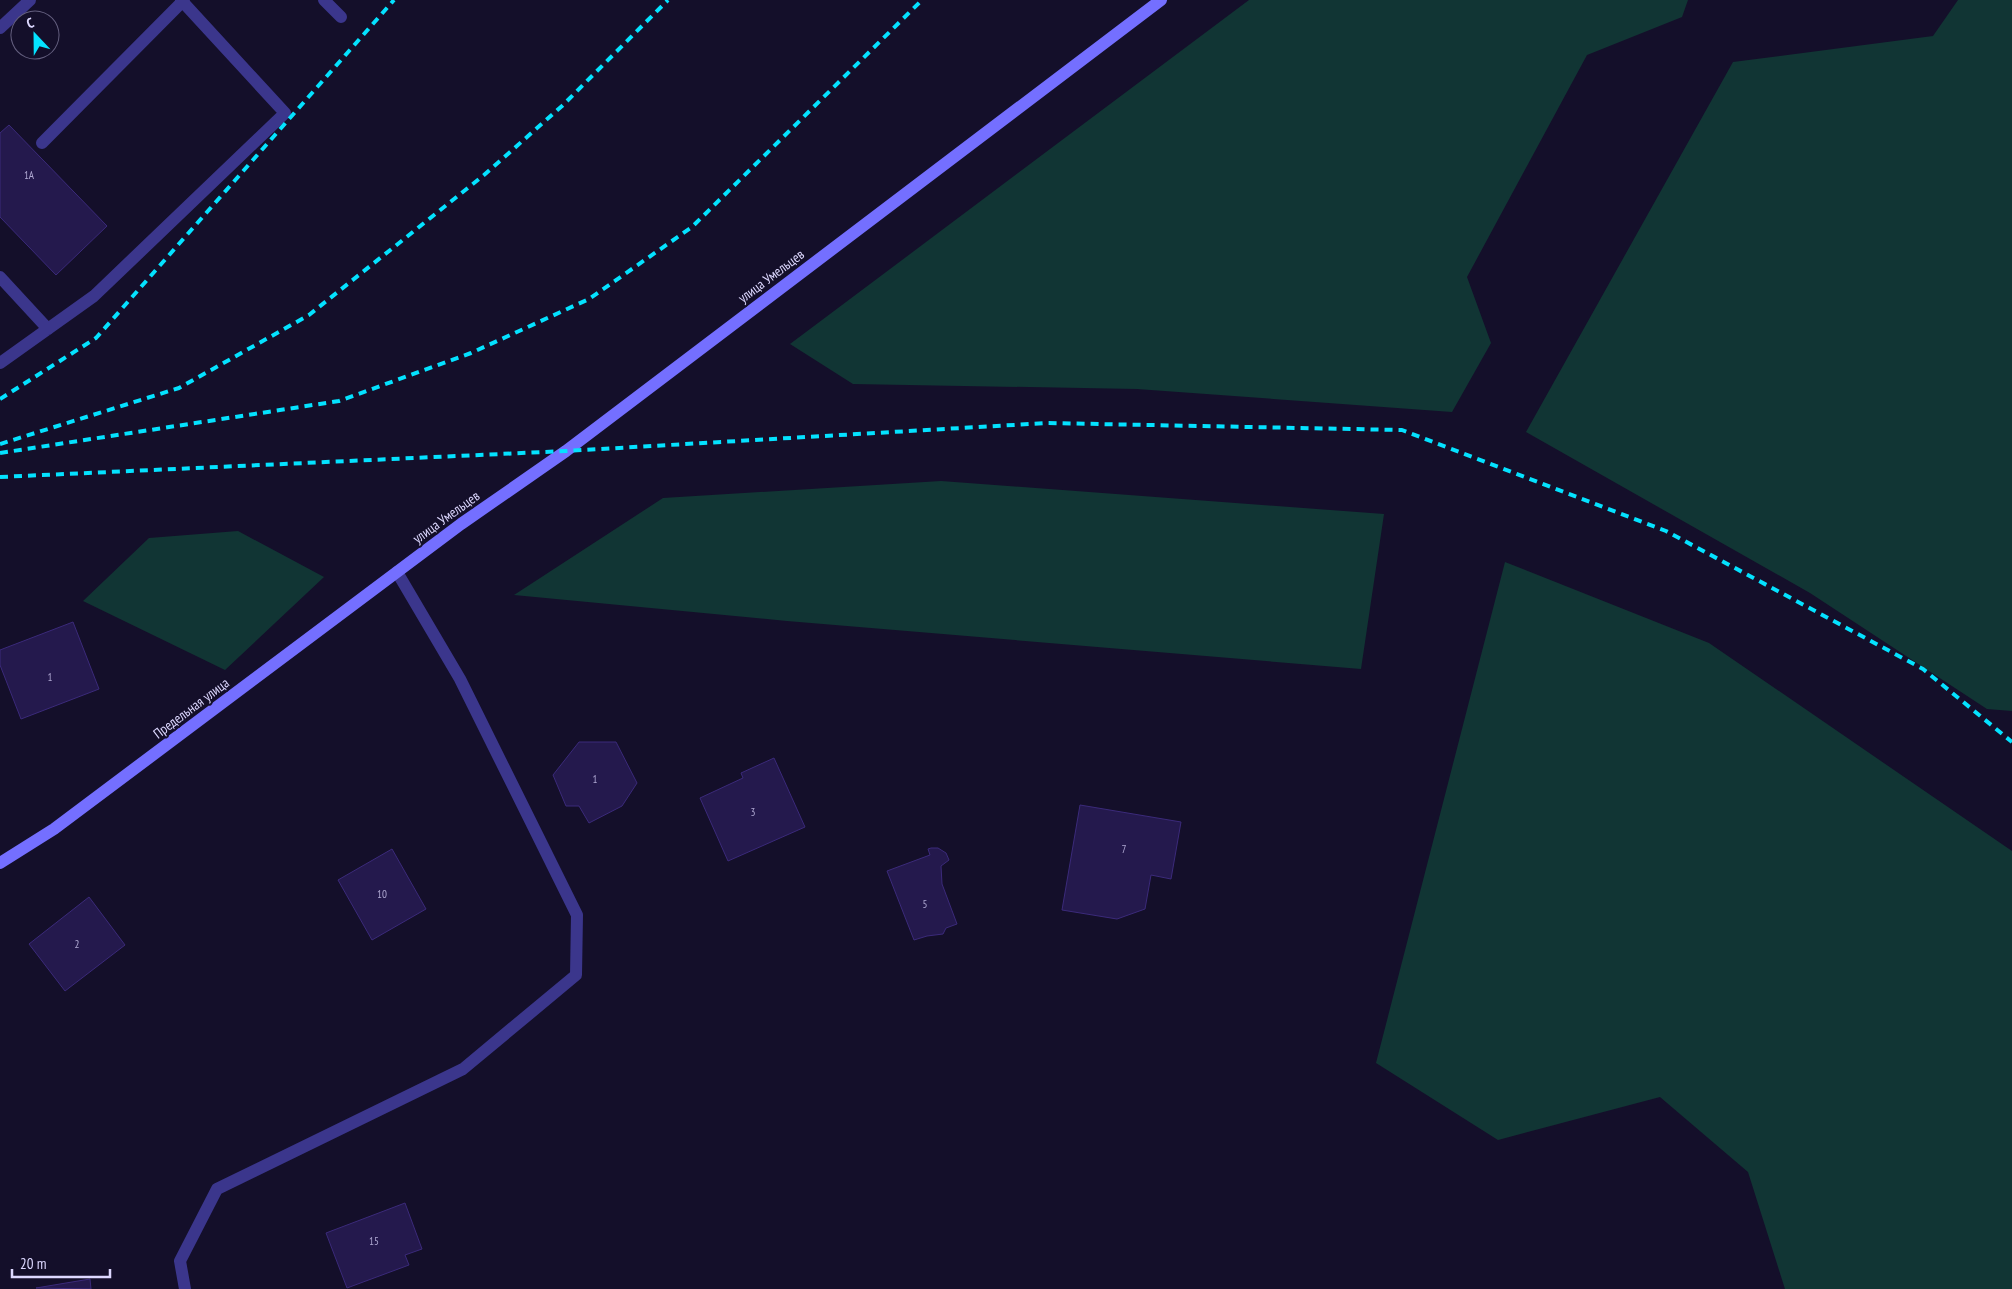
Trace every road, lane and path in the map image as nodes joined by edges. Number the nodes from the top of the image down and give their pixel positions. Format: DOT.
graph roads {
  1 [pos="30,0"];
  2 [pos="324,0"];
  3 [pos="1161,0"];
  4 [pos="183,1"];
  5 [pos="341,17"];
  6 [pos="0,28"];
  7 [pos="42,143"];
  8 [pos="0,277"];
  9 [pos="48,329"];
  10 [pos="0,363"];
  11 [pos="397,572"];
  12 [pos="0,863"];
  13 [pos="185,1289"];
  1 -- 6 [label="street"];
  2 -- 5 [label="street"];
  3 -- 11 [label="street, улица Умельцев"];
  4 -- 7 [label="street"];
  4 -- 9 [label="street"];
  8 -- 9 [label="street"];
  9 -- 10 [label="street"];
  11 -- 12 [label="street, Предельная улица"];
  11 -- 13 [label="street"];
}
